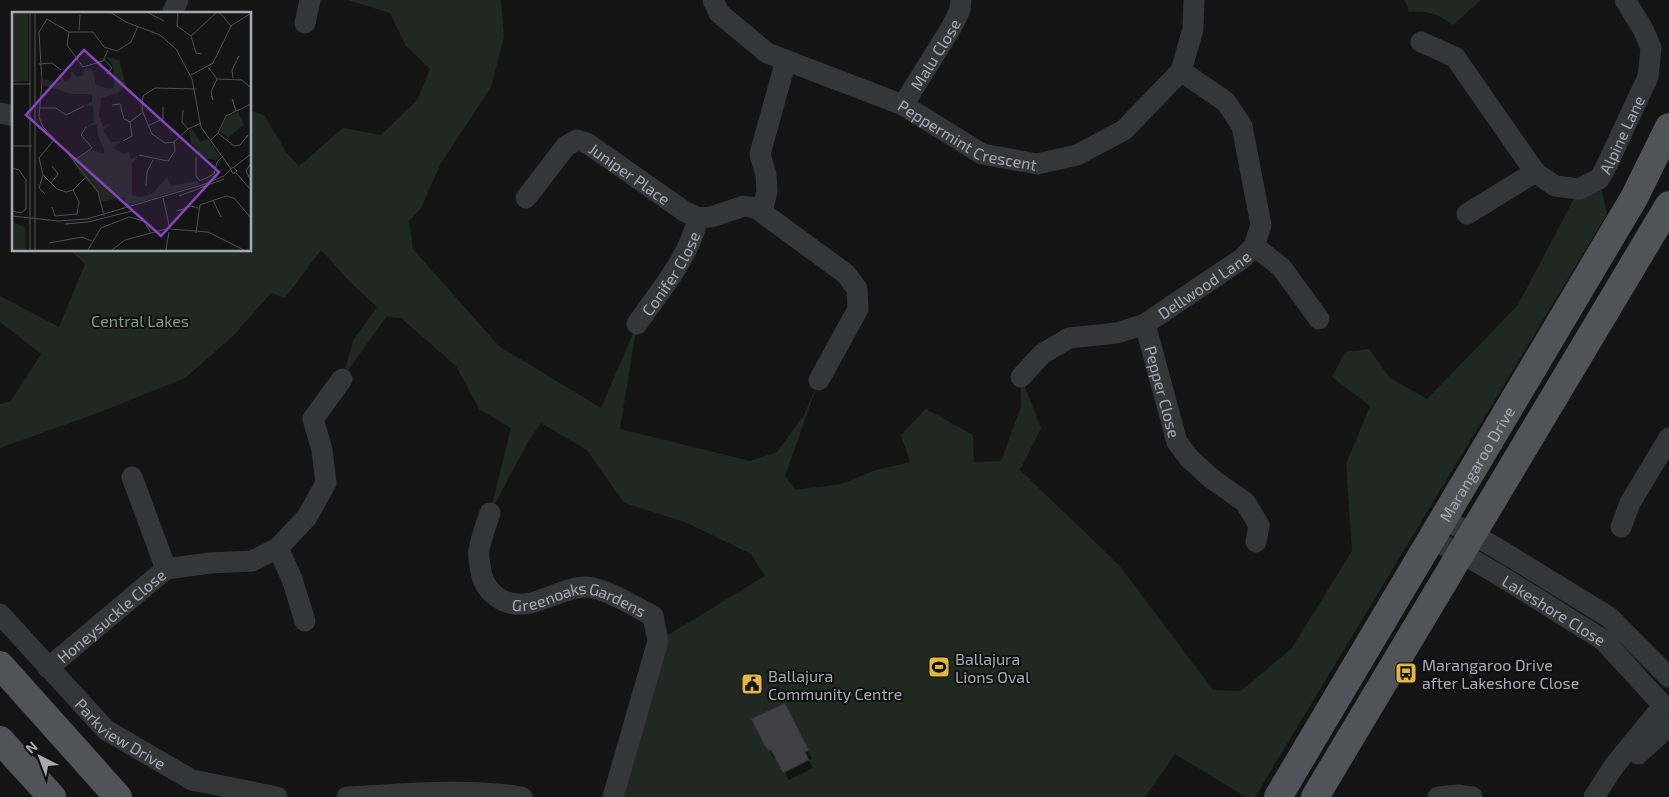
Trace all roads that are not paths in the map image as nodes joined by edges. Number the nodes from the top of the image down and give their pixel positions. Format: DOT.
graph roads {
  1 [pos="178,0"];
  2 [pos="310,0"];
  3 [pos="712,0"];
  4 [pos="961,0"];
  5 [pos="1194,0"];
  6 [pos="1625,0"];
  7 [pos="173,12"];
  8 [pos="305,22"];
  9 [pos="1421,42"];
  10 [pos="786,60"];
  11 [pos="1181,71"];
  12 [pos="903,105"];
  13 [pos="1669,127"];
  14 [pos="1535,172"];
  15 [pos="526,198"];
  16 [pos="1669,205"];
  17 [pos="756,208"];
  18 [pos="1467,214"];
  19 [pos="698,218"];
  20 [pos="1254,246"];
  21 [pos="1319,319"];
  22 [pos="637,324"];
  23 [pos="1146,324"];
  24 [pos="1021,377"];
  25 [pos="342,379"];
  26 [pos="819,380"];
  27 [pos="1669,438"];
  28 [pos="132,477"];
  29 [pos="490,513"];
  30 [pos="1621,527"];
  31 [pos="1438,530"];
  32 [pos="1256,542"];
  33 [pos="1467,543"];
  34 [pos="278,548"];
  35 [pos="166,569"];
  36 [pos="0,614"];
  37 [pos="305,621"];
  38 [pos="0,666"];
  39 [pos="48,668"];
  40 [pos="1669,677"];
  41 [pos="1665,711"];
  42 [pos="0,740"];
  43 [pos="52,797"];
  44 [pos="118,797"];
  45 [pos="277,797"];
  46 [pos="347,797"];
  47 [pos="351,797"];
  48 [pos="522,797"];
  49 [pos="613,797"];
  50 [pos="1278,797"];
  51 [pos="1315,797"];
  52 [pos="1438,797"];
  53 [pos="1472,797"];
  54 [pos="1594,797"];
  55 [pos="1606,797"];
  1 -- 7 [label="street"];
  2 -- 8 [label="street"];
  3 -- 10 [label="street, Peppermint Crescent"];
  4 -- 12 [label="street, Malu Close"];
  5 -- 11 [label="street, Peppermint Crescent"];
  6 -- 14 [label="street, Alpine Lane"];
  9 -- 14 [label="street, Alpine Lane"];
  10 -- 12 [label="street, Peppermint Crescent"];
  10 -- 17 [label="street"];
  11 -- 12 [label="street, Peppermint Crescent"];
  11 -- 20 [label="street, Dellwood Lane"];
  13 -- 31 [label="main road, Marangaroo Drive"];
  14 -- 18 [label="street"];
  15 -- 19 [label="street, Juniper Place"];
  16 -- 33 [label="main road, Marangaroo Drive"];
  17 -- 19 [label="street"];
  17 -- 26 [label="street"];
  19 -- 22 [label="street, Conifer Close"];
  20 -- 21 [label="street"];
  20 -- 23 [label="street, Dellwood Lane"];
  23 -- 24 [label="street, Dellwood Lane"];
  23 -- 32 [label="street, Pepper Close"];
  25 -- 34 [label="street, Honeysuckle Close"];
  27 -- 30 [label="street"];
  28 -- 35 [label="street"];
  29 -- 49 [label="street, Greenoaks Gardens"];
  31 -- 33 [label="street, Lakeshore Close"];
  31 -- 50 [label="main road, Marangaroo Drive"];
  33 -- 40 [label="street, Lakeshore Close"];
  33 -- 41 [label="street, Lakeshore Close"];
  33 -- 51 [label="main road, Marangaroo Drive"];
  34 -- 35 [label="street, Honeysuckle Close"];
  34 -- 37 [label="street"];
  35 -- 39 [label="street, Honeysuckle Close"];
  36 -- 39 [label="street, Parkview Drive"];
  38 -- 44 [label="main road"];
  39 -- 45 [label="street, Parkview Drive"];
  41 -- 54 [label="street"];
  41 -- 55 [label="street"];
  42 -- 43 [label="main road"];
  46 -- 47 [label="street"];
  47 -- 48 [label="street"];
  52 -- 53 [label="street"];
}
